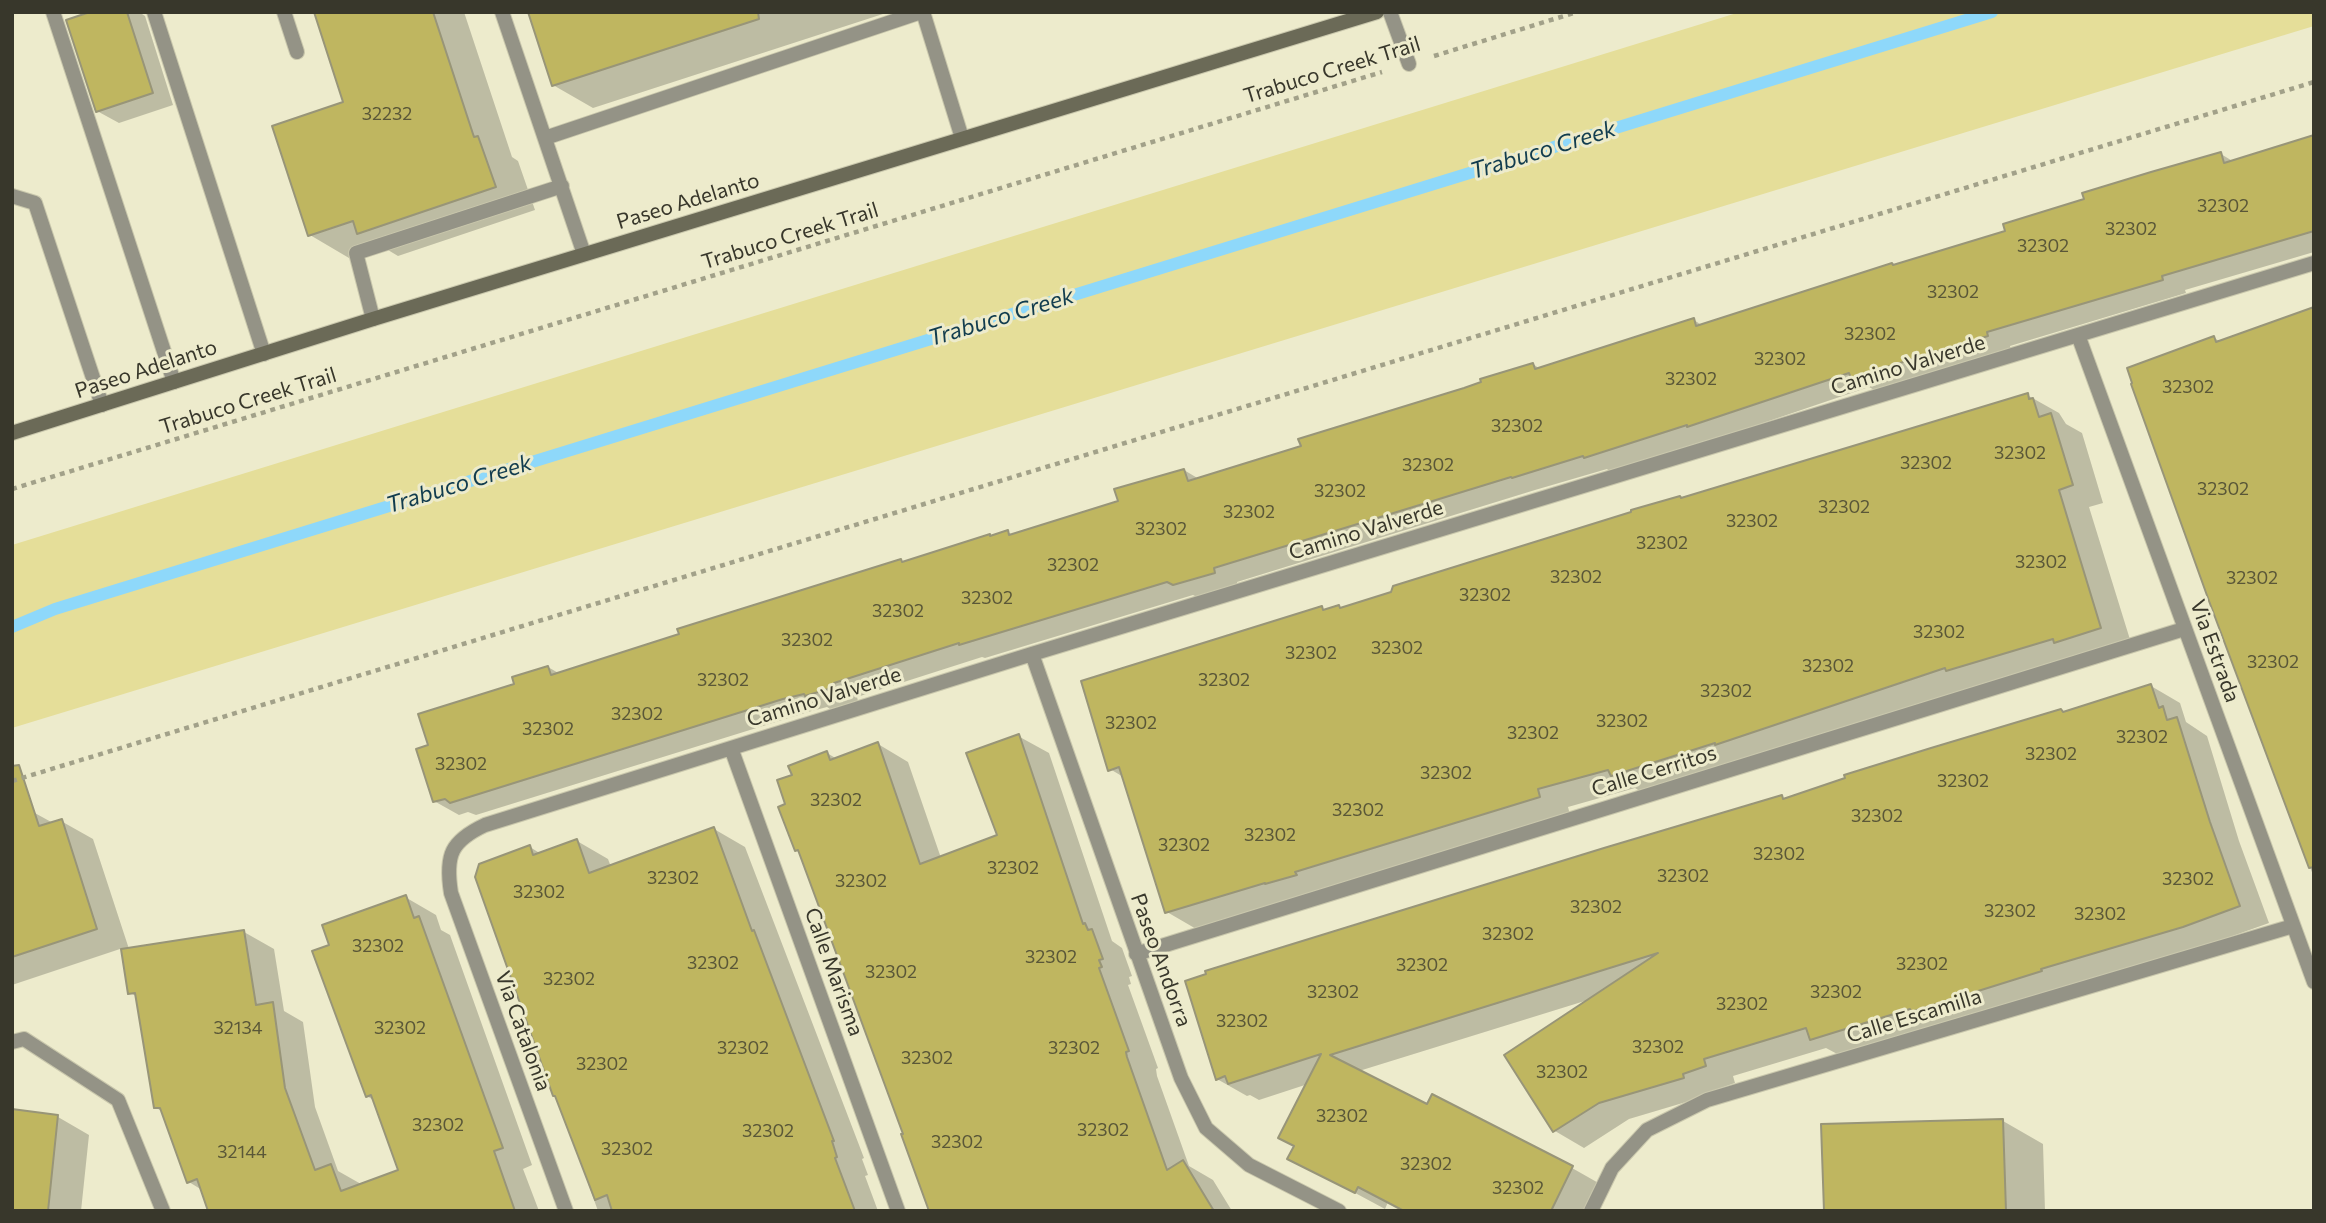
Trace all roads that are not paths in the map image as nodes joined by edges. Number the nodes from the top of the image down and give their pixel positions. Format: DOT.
graph roads {
  1 [pos="54,12"];
  2 [pos="154,12"];
  3 [pos="284,12"];
  4 [pos="502,12"];
  5 [pos="922,12"];
  6 [pos="1377,12"];
  7 [pos="1390,12"];
  8 [pos="1345,17"];
  9 [pos="297,52"];
  10 [pos="1409,64"];
  11 [pos="545,138"];
  12 [pos="962,138"];
  13 [pos="562,186"];
  14 [pos="12,196"];
  15 [pos="584,254"];
  16 [pos="2314,263"];
  17 [pos="373,319"];
  18 [pos="2078,335"];
  19 [pos="264,354"];
  20 [pos="174,382"];
  21 [pos="102,405"];
  22 [pos="12,433"];
  23 [pos="2184,629"];
  24 [pos="1032,654"];
  25 [pos="730,748"];
  26 [pos="449,863"];
  27 [pos="2293,926"];
  28 [pos="1136,954"];
  29 [pos="2314,982"];
  30 [pos="12,1042"];
  31 [pos="163,1211"];
  32 [pos="566,1211"];
  33 [pos="898,1211"];
  34 [pos="1339,1211"];
  35 [pos="1591,1211"];
  1 -- 20 [label="street"];
  2 -- 19 [label="street"];
  3 -- 9 [label="street"];
  4 -- 11 [label="street"];
  5 -- 11 [label="street"];
  5 -- 12 [label="street"];
  6 -- 8 [label="street, Paseo Adelanto"];
  7 -- 10 [label="street"];
  8 -- 12 [label="street, Paseo Adelanto"];
  11 -- 13 [label="street"];
  12 -- 15 [label="street, Paseo Adelanto"];
  13 -- 15 [label="street"];
  13 -- 17 [label="street"];
  14 -- 21 [label="street"];
  15 -- 17 [label="street, Paseo Adelanto"];
  16 -- 18 [label="street, Camino Valverde"];
  17 -- 19 [label="street, Paseo Adelanto"];
  18 -- 23 [label="street, Via Estrada"];
  18 -- 24 [label="street, Camino Valverde"];
  19 -- 20 [label="street, Paseo Adelanto"];
  20 -- 21 [label="street, Paseo Adelanto"];
  21 -- 22 [label="street, Paseo Adelanto"];
  23 -- 27 [label="street, Via Estrada"];
  23 -- 28 [label="street, Calle Cerritos"];
  24 -- 25 [label="street, Camino Valverde"];
  24 -- 28 [label="street, Paseo Andorra"];
  25 -- 26 [label="street, Camino Valverde"];
  25 -- 33 [label="street, Calle Marisma"];
  26 -- 32 [label="street, Via Catalonia"];
  27 -- 29 [label="street, Via Estrada"];
  27 -- 35 [label="street, Calle Escamilla"];
  28 -- 34 [label="street, Paseo Andorra"];
  30 -- 31 [label="street"];
}
